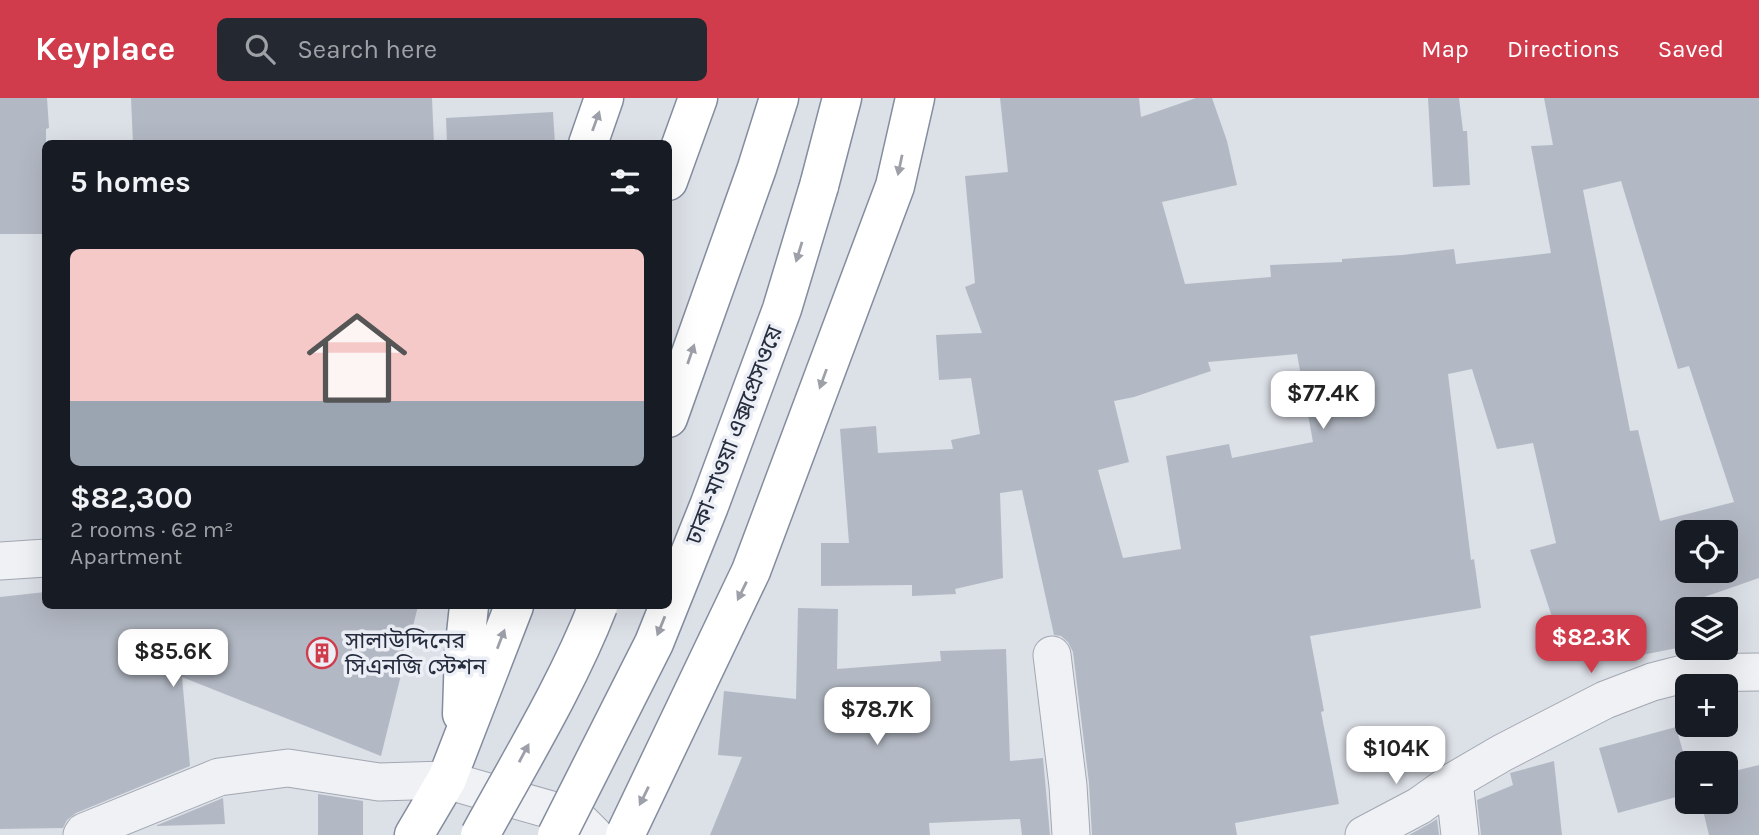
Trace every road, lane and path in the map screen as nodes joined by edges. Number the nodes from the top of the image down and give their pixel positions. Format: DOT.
graph roads {
  1 [pos="604,98"];
  2 [pos="698,98"];
  3 [pos="779,98"];
  4 [pos="842,98"];
  5 [pos="915,98"];
  6 [pos="589,140"];
  7 [pos="672,170"];
  8 [pos="672,407"];
  9 [pos="42,558"];
  10 [pos="0,561"];
  11 [pos="672,598"];
  12 [pos="469,609"];
  13 [pos="513,609"];
  14 [pos="597,609"];
  15 [pos="668,609"];
  16 [pos="1052,655"];
  17 [pos="1759,672"];
  18 [pos="462,740"];
  19 [pos="446,780"];
  20 [pos="1454,781"];
  21 [pos="82,835"];
  22 [pos="414,835"];
  23 [pos="480,835"];
  24 [pos="557,835"];
  25 [pos="594,835"];
  26 [pos="625,835"];
  27 [pos="1070,835"];
  28 [pos="1364,835"];
  29 [pos="1460,835"];
  6 -- 1 [label="highway, one-way"];
  2 -- 7 [label="highway"];
  8 -- 3 [label="highway, one-way"];
  4 -- 11 [label="highway, ঢাকা-মাওয়া এক্সপ্রেসওয়ে, one-way, bridge"];
  5 -- 26 [label="highway, one-way"];
  9 -- 10 [label="street"];
  12 -- 18 [label="highway"];
  18 -- 13 [label="highway, one-way"];
  23 -- 14 [label="highway, one-way, bridge"];
  15 -- 24 [label="highway, ঢাকা-মাওয়া এক্সপ্রেসওয়ে, one-way, bridge"];
  16 -- 27 [label="street"];
  17 -- 20 [label="street"];
  18 -- 19 [label="highway"];
  19 -- 21 [label="street"];
  19 -- 22 [label="highway"];
  19 -- 25 [label="street"];
  20 -- 28 [label="street"];
  20 -- 29 [label="street"];
}
